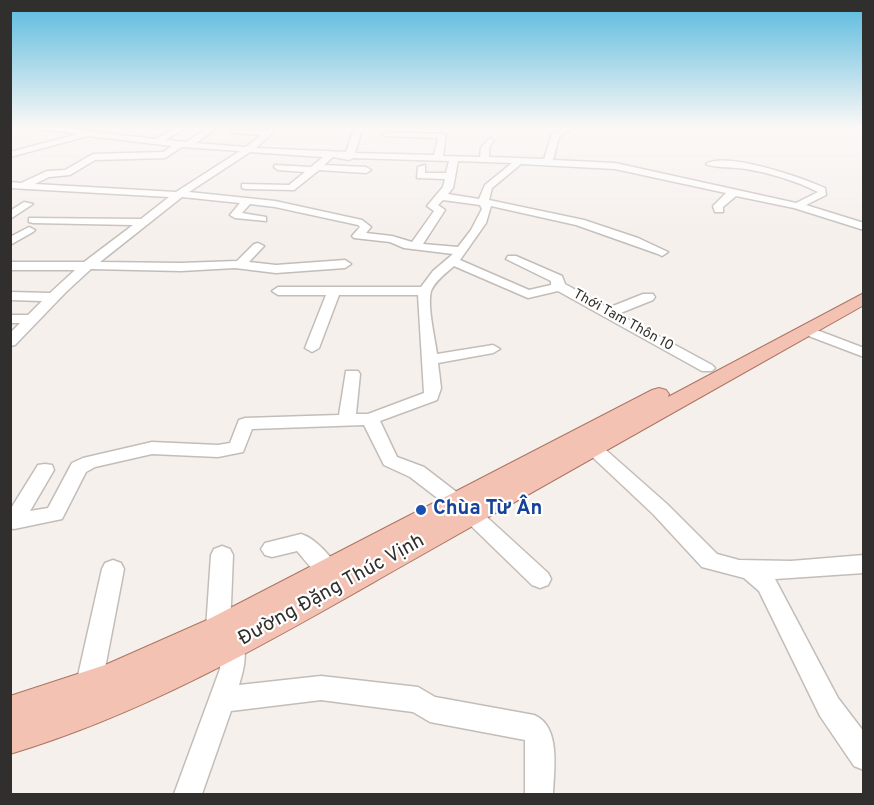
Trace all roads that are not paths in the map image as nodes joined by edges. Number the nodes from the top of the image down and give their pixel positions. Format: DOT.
graph roads {
  1 [pos="82,164"];
  2 [pos="227,164"];
  3 [pos="321,164"];
  4 [pos="453,164"];
  5 [pos="516,164"];
  6 [pos="574,164"];
  7 [pos="710,164"];
  8 [pos="714,164"];
  9 [pos="735,164"];
  10 [pos="278,167"];
  11 [pos="422,167"];
  12 [pos="317,168"];
  13 [pos="366,170"];
  14 [pos="451,176"];
  15 [pos="257,177"];
  16 [pos="300,181"];
  17 [pos="14,186"];
  18 [pos="245,186"];
  19 [pos="734,192"];
  20 [pos="179,194"];
  21 [pos="439,196"];
  22 [pos="248,200"];
  23 [pos="483,201"];
  24 [pos="28,204"];
  25 [pos="797,206"];
  26 [pos="526,208"];
  27 [pos="719,210"];
  28 [pos="10,216"];
  29 [pos="262,219"];
  30 [pos="33,220"];
  31 [pos="519,222"];
  32 [pos="141,225"];
  33 [pos="97,226"];
  34 [pos="864,227"];
  35 [pos="10,228"];
  36 [pos="10,242"];
  37 [pos="416,245"];
  38 [pos="258,246"];
  39 [pos="662,252"];
  40 [pos="457,256"];
  41 [pos="512,258"];
  42 [pos="345,264"];
  43 [pos="239,265"];
  44 [pos="10,266"];
  45 [pos="87,266"];
  46 [pos="299,268"];
  47 [pos="864,285"];
  48 [pos="560,287"];
  49 [pos="334,291"];
  50 [pos="425,291"];
  51 [pos="10,296"];
  52 [pos="53,297"];
  53 [pos="648,297"];
  54 [pos="864,298"];
  55 [pos="608,313"];
  56 [pos="10,319"];
  57 [pos="32,319"];
  58 [pos="807,330"];
  59 [pos="10,342"];
  60 [pos="312,348"];
  61 [pos="493,349"];
  62 [pos="864,353"];
  63 [pos="430,360"];
  64 [pos="707,368"];
  65 [pos="352,374"];
  66 [pos="347,419"];
  67 [pos="370,419"];
  68 [pos="592,447"];
  69 [pos="45,470"];
  70 [pos="464,508"];
  71 [pos="16,512"];
  72 [pos="272,549"];
  73 [pos="222,555"];
  74 [pos="864,564"];
  75 [pos="113,569"];
  76 [pos="749,569"];
  77 [pos="328,570"];
  78 [pos="540,579"];
  79 [pos="225,638"];
  80 [pos="88,689"];
  81 [pos="222,699"];
  82 [pos="10,714"];
  83 [pos="10,737"];
  84 [pos="864,756"];
  85 [pos="188,795"];
  86 [pos="539,795"];
  1 -- 17 [label="street"];
  2 -- 20 [label="street"];
  3 -- 12 [label="street"];
  4 -- 14 [label="street"];
  5 -- 23 [label="street"];
  6 -- 19 [label="street"];
  7 -- 8 [label="street"];
  9 -- 25 [label="street"];
  10 -- 12 [label="street"];
  11 -- 14 [label="street"];
  12 -- 13 [label="street"];
  12 -- 16 [label="street"];
  14 -- 21 [label="street"];
  15 -- 16 [label="street"];
  16 -- 18 [label="street"];
  17 -- 20 [label="street"];
  19 -- 25 [label="street"];
  19 -- 27 [label="street"];
  20 -- 22 [label="street"];
  20 -- 32 [label="street"];
  21 -- 23 [label="street"];
  21 -- 37 [label="street"];
  22 -- 29 [label="street"];
  22 -- 37 [label="street, Thới Tam Thôn 10"];
  23 -- 26 [label="street"];
  23 -- 40 [label="street"];
  24 -- 28 [label="street"];
  25 -- 34 [label="street"];
  26 -- 31 [label="street"];
  26 -- 39 [label="street"];
  30 -- 32 [label="street"];
  32 -- 33 [label="street"];
  32 -- 45 [label="street"];
  35 -- 36 [label="street"];
  37 -- 40 [label="street, Thới Tam Thôn 10"];
  38 -- 43 [label="street"];
  40 -- 48 [label="street, Thới Tam Thôn 10"];
  40 -- 50 [label="street"];
  41 -- 48 [label="street"];
  42 -- 46 [label="street"];
  43 -- 45 [label="street"];
  43 -- 46 [label="street"];
  44 -- 45 [label="street"];
  45 -- 52 [label="street"];
  46 -- 49 [label="street"];
  47 -- 64 [label="main road, Đường Đặng Thúc Vịnh"];
  48 -- 55 [label="street, Thới Tam Thôn 10"];
  49 -- 50 [label="street"];
  49 -- 60 [label="street"];
  50 -- 63 [label="street"];
  51 -- 52 [label="street"];
  52 -- 57 [label="street"];
  53 -- 55 [label="street"];
  54 -- 58 [label="main road, Đường Đặng Thúc Vịnh"];
  55 -- 64 [label="street, Thới Tam Thôn 10"];
  56 -- 57 [label="street"];
  57 -- 59 [label="street"];
  58 -- 62 [label="street"];
  58 -- 68 [label="main road, Đường Đặng Thúc Vịnh"];
  61 -- 63 [label="street"];
  63 -- 67 [label="street"];
  64 -- 70 [label="main road, Đường Đặng Thúc Vịnh"];
  65 -- 66 [label="street"];
  66 -- 67 [label="street"];
  66 -- 71 [label="street"];
  67 -- 70 [label="street"];
  68 -- 70 [label="main road, Đường Đặng Thúc Vịnh"];
  68 -- 76 [label="street"];
  69 -- 71 [label="street"];
  70 -- 77 [label="main road, Đường Đặng Thúc Vịnh"];
  70 -- 78 [label="street"];
  70 -- 79 [label="main road, Đường Đặng Thúc Vịnh"];
  72 -- 77 [label="street"];
  73 -- 79 [label="street"];
  74 -- 76 [label="street"];
  75 -- 80 [label="street"];
  76 -- 84 [label="street"];
  77 -- 79 [label="main road, Đường Đặng Thúc Vịnh"];
  79 -- 80 [label="main road, Đường Đặng Thúc Vịnh"];
  79 -- 81 [label="street"];
  79 -- 83 [label="main road, Đường Đặng Thúc Vịnh"];
  80 -- 82 [label="main road, Đường Đặng Thúc Vịnh"];
  81 -- 85 [label="street"];
  81 -- 86 [label="street"];
}
